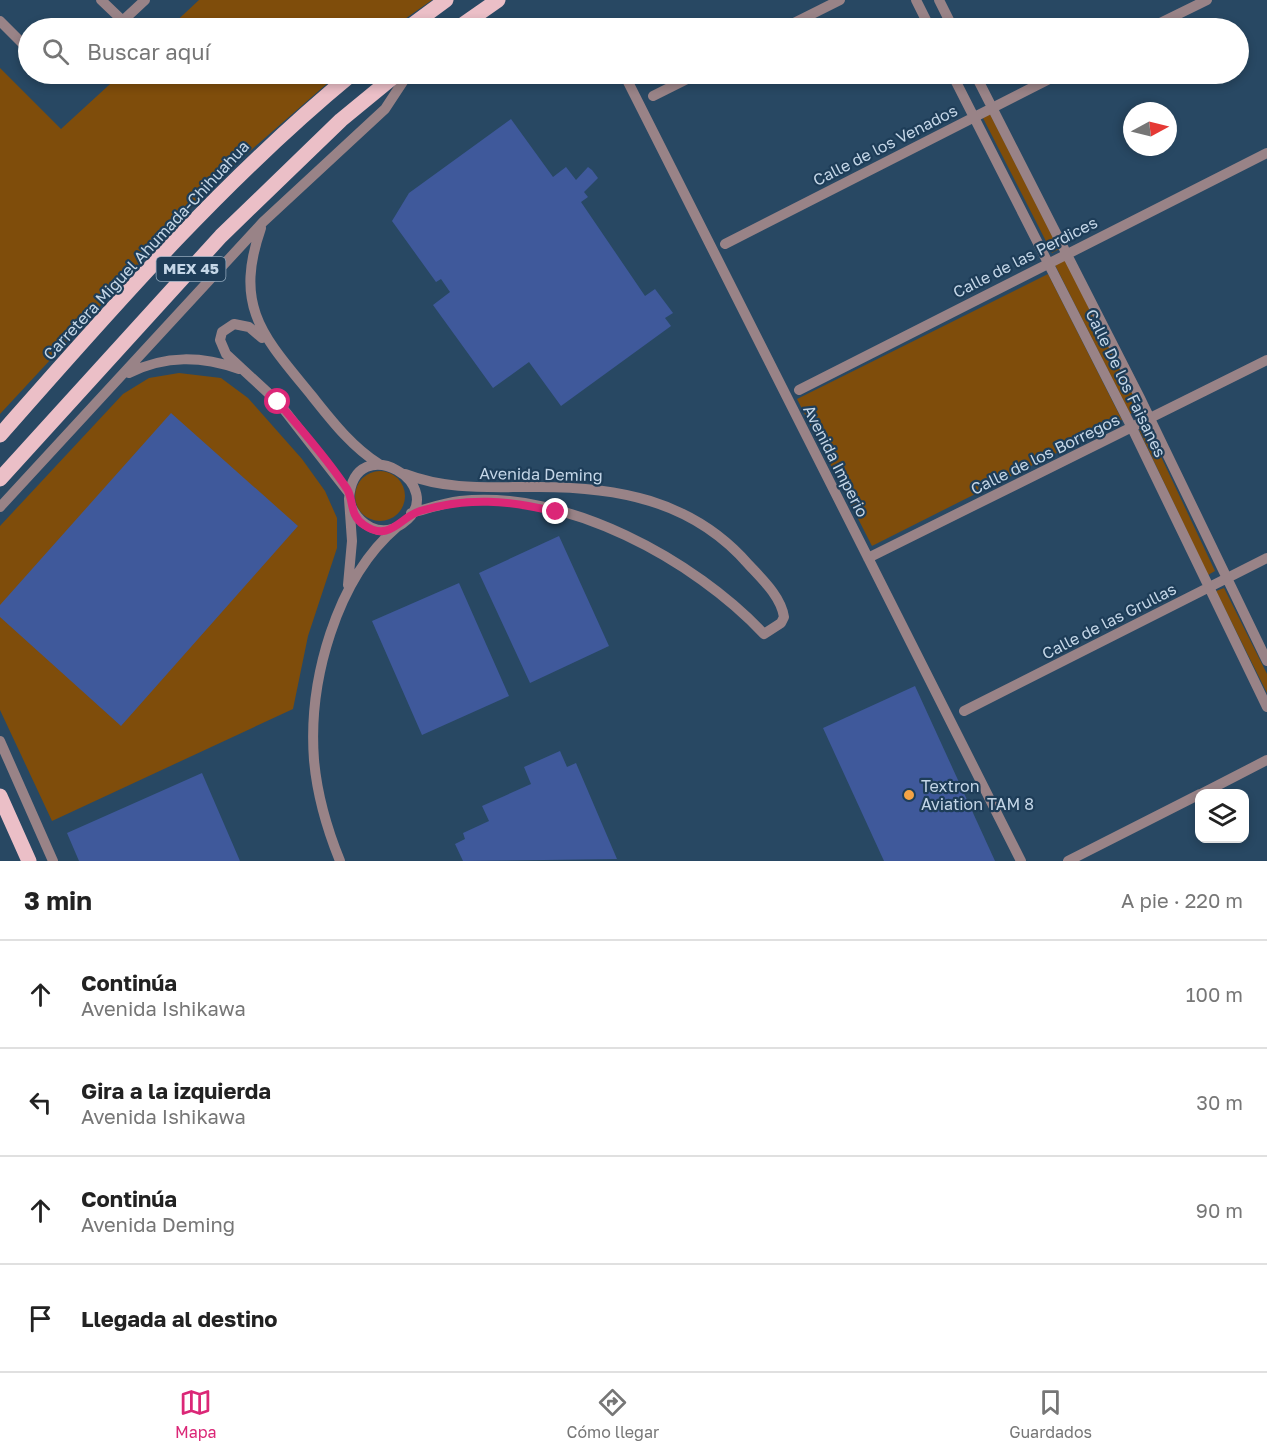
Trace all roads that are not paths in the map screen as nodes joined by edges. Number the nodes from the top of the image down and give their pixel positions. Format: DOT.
graph roads {
  1 [pos="101,0"];
  2 [pos="145,0"];
  3 [pos="447,0"];
  4 [pos="498,0"];
  5 [pos="840,0"];
  6 [pos="916,0"];
  7 [pos="939,0"];
  8 [pos="1207,0"];
  9 [pos="114,18"];
  10 [pos="126,18"];
  11 [pos="422,18"];
  12 [pos="472,18"];
  13 [pos="804,18"];
  14 [pos="925,18"];
  15 [pos="948,18"];
  16 [pos="1170,18"];
  17 [pos="0,21"];
  18 [pos="18,39"];
  19 [pos="341,84"];
  20 [pos="386,84"];
  21 [pos="401,84"];
  22 [pos="629,84"];
  23 [pos="677,84"];
  24 [pos="957,84"];
  25 [pos="980,84"];
  26 [pos="1039,84"];
  27 [pos="653,96"];
  28 [pos="992,107"];
  29 [pos="973,117"];
  30 [pos="1267,153"];
  31 [pos="263,222"];
  32 [pos="725,244"];
  33 [pos="1066,252"];
  34 [pos="1049,261"];
  35 [pos="269,344"];
  36 [pos="1267,360"];
  37 [pos="239,369"];
  38 [pos="122,376"];
  39 [pos="799,390"];
  40 [pos="1150,419"];
  41 [pos="1132,428"];
  42 [pos="0,435"];
  43 [pos="379,464"];
  44 [pos="405,474"];
  45 [pos="0,479"];
  46 [pos="350,499"];
  47 [pos="0,507"];
  48 [pos="411,513"];
  49 [pos="397,527"];
  50 [pos="868,558"];
  51 [pos="1267,558"];
  52 [pos="1226,579"];
  53 [pos="348,588"];
  54 [pos="1207,588"];
  55 [pos="1267,661"];
  56 [pos="1267,707"];
  57 [pos="964,711"];
  58 [pos="0,741"];
  59 [pos="1267,760"];
  60 [pos="1210,789"];
  61 [pos="0,796"];
  62 [pos="1195,797"];
  63 [pos="29,861"];
  64 [pos="53,861"];
  65 [pos="340,861"];
  66 [pos="1021,861"];
  67 [pos="1068,861"];
  1 -- 9 [label="street"];
  2 -- 10 [label="street"];
  3 -- 11 [label="main road"];
  4 -- 12 [label="main road"];
  5 -- 13 [label="street"];
  6 -- 14 [label="street"];
  7 -- 15 [label="street"];
  8 -- 16 [label="street"];
  17 -- 18 [label="street"];
  19 -- 42 [label="main road, Carretera Miguel Ahumada-Chihuahua / MEX 45"];
  20 -- 45 [label="main road, MEX 45"];
  21 -- 31 [label="street"];
  22 -- 50 [label="street, Avenida Imperio"];
  23 -- 27 [label="street"];
  24 -- 29 [label="street, Calle De los Faisanes"];
  25 -- 28 [label="street, Calle De los Faisanes"];
  26 -- 28 [label="street, Calle de los Venados"];
  28 -- 29 [label="street, Calle de los Venados"];
  28 -- 33 [label="street, Calle De los Faisanes"];
  29 -- 32 [label="street, Calle de los Venados"];
  29 -- 34 [label="street, Calle De los Faisanes"];
  30 -- 33 [label="street, Calle de las Perdices"];
  31 -- 35 [label="street"];
  31 -- 38 [label="street"];
  33 -- 34 [label="street, Calle de las Perdices"];
  33 -- 40 [label="street, Calle De los Faisanes"];
  34 -- 39 [label="street, Calle de las Perdices"];
  34 -- 41 [label="street, Calle De los Faisanes"];
  35 -- 37 [label="street"];
  35 -- 43 [label="street"];
  36 -- 40 [label="street, Calle de los Borregos"];
  37 -- 38 [label="street"];
  37 -- 46 [label="street"];
  38 -- 47 [label="street"];
  40 -- 41 [label="street, Calle de los Borregos"];
  40 -- 52 [label="street, Calle De los Faisanes"];
  41 -- 50 [label="street, Calle de los Borregos"];
  41 -- 54 [label="street, Calle De los Faisanes"];
  43 -- 44 [label="street"];
  43 -- 46 [label="street"];
  44 -- 48 [label="street"];
  44 -- 48 [label="street, Avenida Deming"];
  46 -- 49 [label="street"];
  46 -- 53 [label="street"];
  48 -- 49 [label="street"];
  49 -- 53 [label="street"];
  50 -- 66 [label="street, Avenida Imperio"];
  51 -- 52 [label="street, Calle de las Grullas"];
  52 -- 54 [label="street, Calle de las Grullas"];
  52 -- 55 [label="street, Calle De los Faisanes"];
  53 -- 65 [label="street"];
  54 -- 56 [label="street, Calle De los Faisanes"];
  54 -- 57 [label="street, Calle de las Grullas"];
  58 -- 64 [label="street"];
  59 -- 60 [label="street"];
  61 -- 63 [label="main road"];
  62 -- 67 [label="street"];
}
